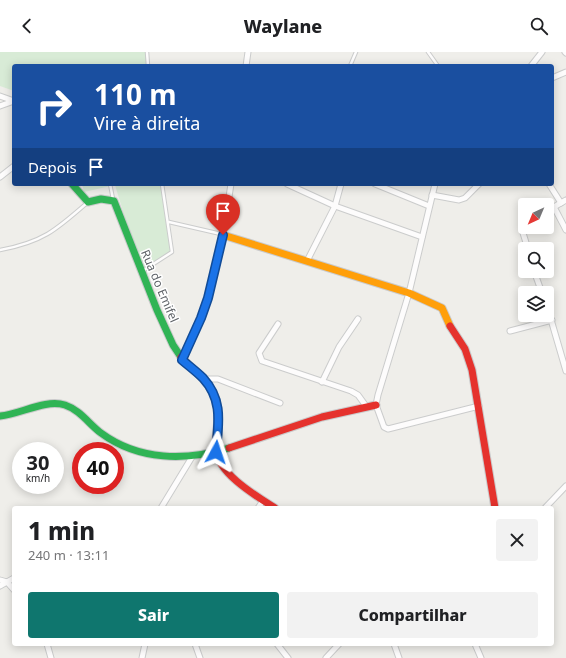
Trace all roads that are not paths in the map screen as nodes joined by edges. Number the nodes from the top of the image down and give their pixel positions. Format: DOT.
graph roads {
  1 [pos="147,52"];
  2 [pos="248,52"];
  3 [pos="356,52"];
  4 [pos="428,52"];
  5 [pos="542,52"];
  6 [pos="148,64"];
  7 [pos="246,64"];
  8 [pos="351,64"];
  9 [pos="437,64"];
  10 [pos="533,64"];
  11 [pos="566,72"];
  12 [pos="554,77"];
  13 [pos="0,96"];
  14 [pos="12,100"];
  15 [pos="12,102"];
  16 [pos="0,106"];
  17 [pos="12,168"];
  18 [pos="0,177"];
  19 [pos="74,186"];
  20 [pos="110,186"];
  21 [pos="162,186"];
  22 [pos="231,186"];
  23 [pos="291,186"];
  24 [pos="340,186"];
  25 [pos="380,186"];
  26 [pos="434,186"];
  27 [pos="477,186"];
  28 [pos="549,186"];
  29 [pos="432,195"];
  30 [pos="566,200"];
  31 [pos="114,201"];
  32 [pos="88,202"];
  33 [pos="561,203"];
  34 [pos="335,206"];
  35 [pos="429,206"];
  36 [pos="554,207"];
  37 [pos="169,222"];
  38 [pos="566,230"];
  39 [pos="223,235"];
  40 [pos="422,237"];
  41 [pos="0,250"];
  42 [pos="307,261"];
  43 [pos="140,272"];
  44 [pos="408,293"];
  45 [pos="358,319"];
  46 [pos="544,322"];
  47 [pos="553,322"];
  48 [pos="278,324"];
  49 [pos="510,331"];
  50 [pos="182,360"];
  51 [pos="566,371"];
  52 [pos="203,378"];
  53 [pos="322,382"];
  54 [pos="280,403"];
  55 [pos="376,405"];
  56 [pos="366,406"];
  57 [pos="479,406"];
  58 [pos="0,416"];
  59 [pos="216,452"];
  60 [pos="192,457"];
  61 [pos="566,486"];
  62 [pos="263,501"];
  63 [pos="164,506"];
  64 [pos="259,506"];
  65 [pos="272,506"];
  66 [pos="495,506"];
  67 [pos="547,506"];
  68 [pos="12,579"];
  69 [pos="0,580"];
  70 [pos="7,582"];
  71 [pos="0,586"];
  72 [pos="12,588"];
  73 [pos="48,646"];
  74 [pos="145,646"];
  75 [pos="197,646"];
  76 [pos="279,646"];
  77 [pos="337,646"];
  78 [pos="395,646"];
  79 [pos="476,646"];
  80 [pos="51,658"];
  81 [pos="142,658"];
  82 [pos="200,658"];
  83 [pos="288,658"];
  84 [pos="326,658"];
  85 [pos="399,658"];
  86 [pos="481,658"];
  1 -- 6 [label="lane"];
  2 -- 7 [label="street"];
  3 -- 8 [label="lane"];
  4 -- 9 [label="lane"];
  5 -- 10 [label="street"];
  11 -- 12 [label="street"];
  13 -- 14 [label="street"];
  15 -- 16 [label="street"];
  17 -- 18 [label="street"];
  19 -- 32 [label="street"];
  20 -- 31 [label="lane"];
  21 -- 37 [label="lane"];
  22 -- 39 [label="street"];
  23 -- 34 [label="street"];
  24 -- 34 [label="street"];
  25 -- 35 [label="street"];
  26 -- 29 [label="street"];
  27 -- 29 [label="street"];
  28 -- 33 [label="street"];
  29 -- 35 [label="street"];
  30 -- 33 [label="street"];
  31 -- 32 [label="street"];
  31 -- 43 [label="street, Rua do Emifel"];
  32 -- 41 [label="lane"];
  33 -- 36 [label="street"];
  34 -- 40 [label="street"];
  34 -- 42 [label="street"];
  35 -- 40 [label="street"];
  36 -- 38 [label="street"];
  37 -- 39 [label="lane"];
  37 -- 43 [label="lane"];
  39 -- 42 [label="street"];
  39 -- 50 [label="street"];
  40 -- 44 [label="street"];
  42 -- 44 [label="street"];
  43 -- 50 [label="street, Rua do Emifel"];
  44 -- 55 [label="street"];
  44 -- 57 [label="street"];
  45 -- 53 [label="street"];
  46 -- 49 [label="street"];
  47 -- 51 [label="street"];
  48 -- 53 [label="street"];
  50 -- 52 [label="street, Rua do Emifel"];
  52 -- 54 [label="street"];
  52 -- 59 [label="street, Rua do Emifel"];
  53 -- 56 [label="street"];
  55 -- 56 [label="street"];
  55 -- 57 [label="street"];
  56 -- 59 [label="street"];
  57 -- 66 [label="street"];
  58 -- 60 [label="street"];
  59 -- 60 [label="street"];
  59 -- 62 [label="street"];
  60 -- 63 [label="street"];
  61 -- 67 [label="street"];
  62 -- 64 [label="street"];
  62 -- 65 [label="street"];
  68 -- 70 [label="street"];
  69 -- 70 [label="street"];
  70 -- 71 [label="street"];
  70 -- 72 [label="street"];
  73 -- 80 [label="street"];
  74 -- 81 [label="street"];
  75 -- 82 [label="street"];
  76 -- 83 [label="street"];
  77 -- 84 [label="street"];
  78 -- 85 [label="street"];
  79 -- 86 [label="street"];
}
